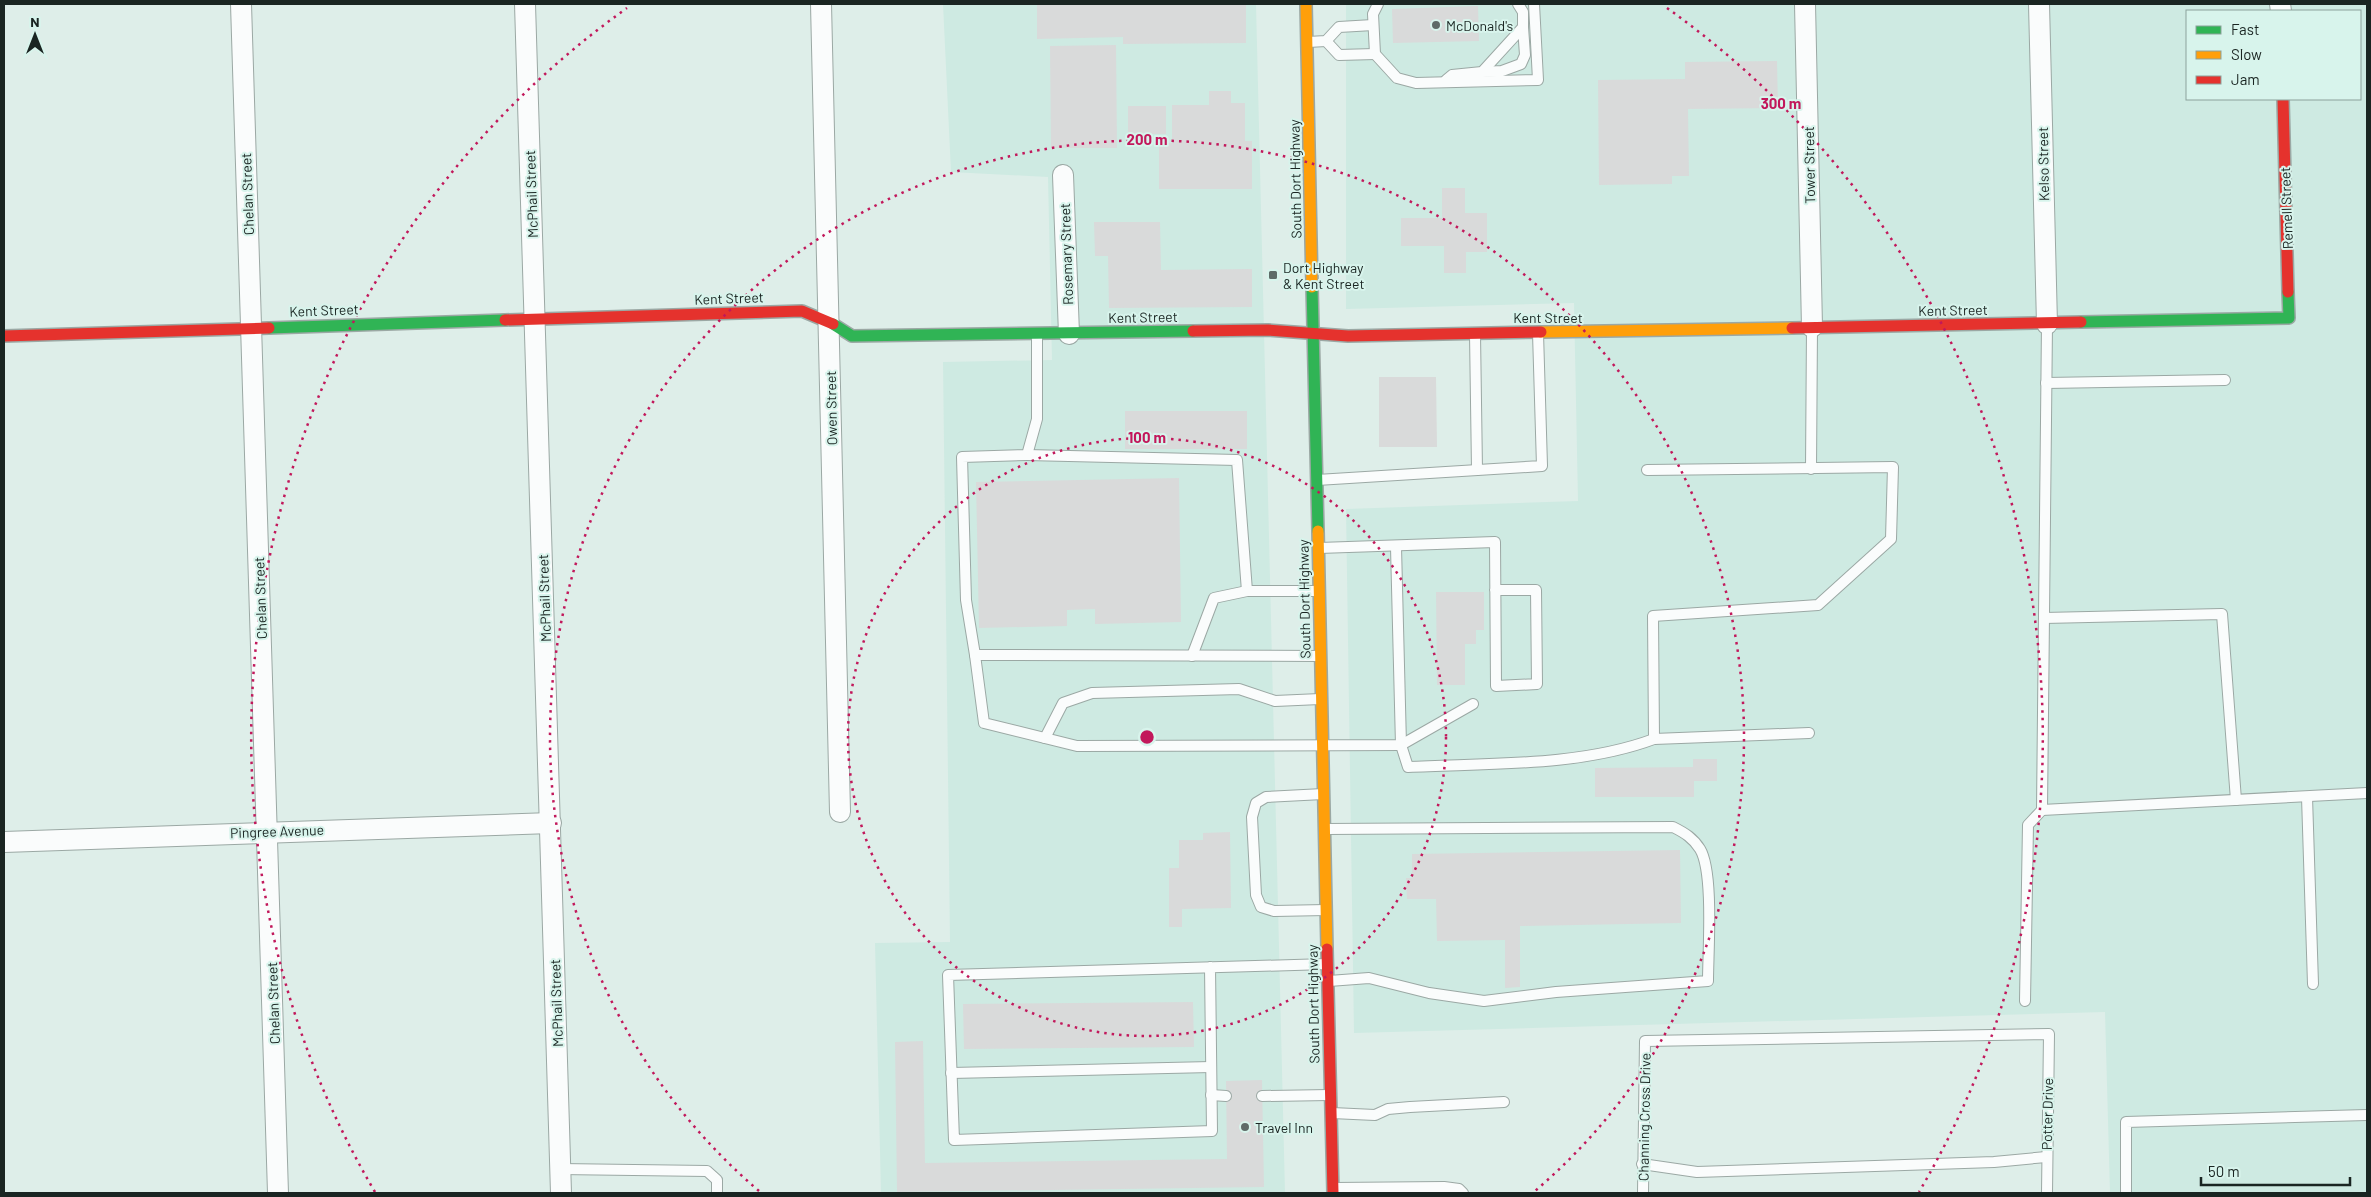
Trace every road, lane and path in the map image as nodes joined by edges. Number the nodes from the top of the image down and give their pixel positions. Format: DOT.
graph roads {
  1 [pos="241,4"];
  2 [pos="525,4"];
  3 [pos="821,4"];
  4 [pos="1306,4"];
  5 [pos="1378,4"];
  6 [pos="1518,4"];
  7 [pos="1534,4"];
  8 [pos="1805,4"];
  9 [pos="2039,4"];
  10 [pos="1373,25"];
  11 [pos="1523,27"];
  12 [pos="1326,41"];
  13 [pos="1308,42"];
  14 [pos="1375,54"];
  15 [pos="1482,72"];
  16 [pos="1444,82"];
  17 [pos="2283,100"];
  18 [pos="1063,175"];
  19 [pos="2290,318"];
  20 [pos="534,319"];
  21 [pos="830,322"];
  22 [pos="2047,324"];
  23 [pos="1812,327"];
  24 [pos="252,328"];
  25 [pos="1538,332"];
  26 [pos="1475,333"];
  27 [pos="1037,334"];
  28 [pos="1069,334"];
  29 [pos="1313,334"];
  30 [pos="4,336"];
  31 [pos="2225,380"];
  32 [pos="2046,383"];
  33 [pos="1027,455"];
  34 [pos="1811,469"];
  35 [pos="1477,470"];
  36 [pos="1647,470"];
  37 [pos="1316,480"];
  38 [pos="1396,547"];
  39 [pos="1318,548"];
  40 [pos="1495,590"];
  41 [pos="1248,591"];
  42 [pos="1319,591"];
  43 [pos="2044,618"];
  44 [pos="975,656"];
  45 [pos="1192,656"];
  46 [pos="1320,656"];
  47 [pos="1322,699"];
  48 [pos="1473,704"];
  49 [pos="1809,733"];
  50 [pos="1045,738"];
  51 [pos="1654,739"];
  52 [pos="1322,745"];
  53 [pos="1401,745"];
  54 [pos="2367,793"];
  55 [pos="1324,794"];
  56 [pos="2307,796"];
  57 [pos="2236,800"];
  58 [pos="2042,810"];
  59 [pos="840,812"];
  60 [pos="551,823"];
  61 [pos="1324,829"];
  62 [pos="267,831"];
  63 [pos="4,842"];
  64 [pos="1326,910"];
  65 [pos="1328,964"];
  66 [pos="1210,967"];
  67 [pos="1328,981"];
  68 [pos="2313,984"];
  69 [pos="2025,1001"];
  70 [pos="2049,1034"];
  71 [pos="1211,1067"];
  72 [pos="951,1073"];
  73 [pos="1211,1095"];
  74 [pos="1330,1095"];
  75 [pos="1226,1096"];
  76 [pos="1262,1096"];
  77 [pos="1504,1102"];
  78 [pos="1331,1113"];
  79 [pos="2367,1116"];
  80 [pos="2046,1157"];
  81 [pos="1642,1164"];
  82 [pos="560,1169"];
  83 [pos="1333,1191"];
  84 [pos="278,1193"];
  85 [pos="561,1193"];
  86 [pos="717,1193"];
  87 [pos="1463,1193"];
  88 [pos="1642,1193"];
  89 [pos="2047,1193"];
  90 [pos="2126,1193"];
  1 -- 24 [label="street, Chelan Street"];
  2 -- 20 [label="street, McPhail Street"];
  3 -- 21 [label="street, Owen Street"];
  4 -- 13 [label="street, South Dort Highway"];
  5 -- 10 [label="lane"];
  6 -- 11 [label="lane"];
  7 -- 16 [label="lane"];
  8 -- 23 [label="street, Tower Street"];
  9 -- 22 [label="street, Kelso Street"];
  10 -- 12 [label="lane"];
  10 -- 14 [label="lane"];
  11 -- 15 [label="lane"];
  11 -- 15 [label="lane"];
  12 -- 13 [label="lane"];
  12 -- 14 [label="lane"];
  13 -- 29 [label="street, South Dort Highway"];
  14 -- 16 [label="lane"];
  15 -- 16 [label="lane"];
  17 -- 19 [label="street, Remell Street"];
  18 -- 28 [label="street, Rosemary Street"];
  19 -- 22 [label="street, Kent Street"];
  20 -- 21 [label="street, Kent Street"];
  20 -- 24 [label="street, Kent Street"];
  20 -- 60 [label="street, McPhail Street"];
  21 -- 27 [label="street, Kent Street"];
  21 -- 59 [label="street, Owen Street"];
  22 -- 23 [label="street, Kent Street"];
  22 -- 32 [label="lane"];
  23 -- 25 [label="street, Kent Street"];
  23 -- 34 [label="lane"];
  24 -- 30 [label="street, Kent Street"];
  24 -- 62 [label="street, Chelan Street"];
  25 -- 26 [label="street, Kent Street"];
  25 -- 35 [label="lane"];
  26 -- 29 [label="street, Kent Street"];
  26 -- 35 [label="lane"];
  27 -- 28 [label="street, Kent Street"];
  27 -- 33 [label="lane"];
  28 -- 29 [label="street, Kent Street"];
  29 -- 37 [label="street, South Dort Highway"];
  31 -- 32 [label="lane"];
  32 -- 43 [label="lane"];
  33 -- 41 [label="lane"];
  33 -- 44 [label="lane"];
  34 -- 36 [label="lane"];
  34 -- 51 [label="lane"];
  35 -- 37 [label="lane"];
  37 -- 39 [label="street, South Dort Highway"];
  38 -- 39 [label="lane"];
  38 -- 40 [label="lane"];
  38 -- 53 [label="lane"];
  39 -- 42 [label="street, South Dort Highway"];
  40 -- 40 [label="lane"];
  41 -- 42 [label="lane"];
  41 -- 45 [label="lane"];
  42 -- 46 [label="street, South Dort Highway"];
  43 -- 57 [label="lane"];
  43 -- 58 [label="lane"];
  44 -- 45 [label="lane"];
  44 -- 50 [label="lane"];
  45 -- 46 [label="lane"];
  46 -- 47 [label="street, South Dort Highway"];
  47 -- 50 [label="lane"];
  47 -- 52 [label="street, South Dort Highway"];
  48 -- 53 [label="lane"];
  49 -- 51 [label="lane"];
  50 -- 52 [label="lane"];
  51 -- 53 [label="lane"];
  52 -- 53 [label="lane"];
  52 -- 55 [label="street, South Dort Highway"];
  54 -- 56 [label="lane"];
  55 -- 61 [label="street, South Dort Highway"];
  55 -- 64 [label="lane"];
  56 -- 57 [label="lane"];
  56 -- 68 [label="lane"];
  57 -- 58 [label="lane"];
  58 -- 69 [label="lane"];
  60 -- 62 [label="street, Pingree Avenue"];
  60 -- 82 [label="street, McPhail Street"];
  61 -- 64 [label="street, South Dort Highway"];
  61 -- 67 [label="lane"];
  62 -- 63 [label="street, Pingree Avenue"];
  62 -- 84 [label="street, Chelan Street"];
  64 -- 65 [label="street, South Dort Highway"];
  65 -- 66 [label="lane"];
  65 -- 67 [label="street, South Dort Highway"];
  66 -- 71 [label="lane"];
  66 -- 72 [label="lane"];
  67 -- 74 [label="street, South Dort Highway"];
  70 -- 80 [label="lane, Potter Drive"];
  70 -- 81 [label="lane, Channing Cross Drive"];
  71 -- 72 [label="lane"];
  71 -- 73 [label="lane"];
  72 -- 73 [label="lane"];
  73 -- 75 [label="lane"];
  74 -- 76 [label="lane"];
  74 -- 78 [label="street, South Dort Highway"];
  77 -- 78 [label="lane"];
  78 -- 83 [label="street, South Dort Highway"];
  79 -- 90 [label="lane"];
  80 -- 81 [label="lane"];
  80 -- 89 [label="lane, Potter Drive"];
  81 -- 88 [label="lane, Channing Cross Drive"];
  82 -- 85 [label="street, McPhail Street"];
  82 -- 86 [label="lane"];
  83 -- 87 [label="lane"];
}
